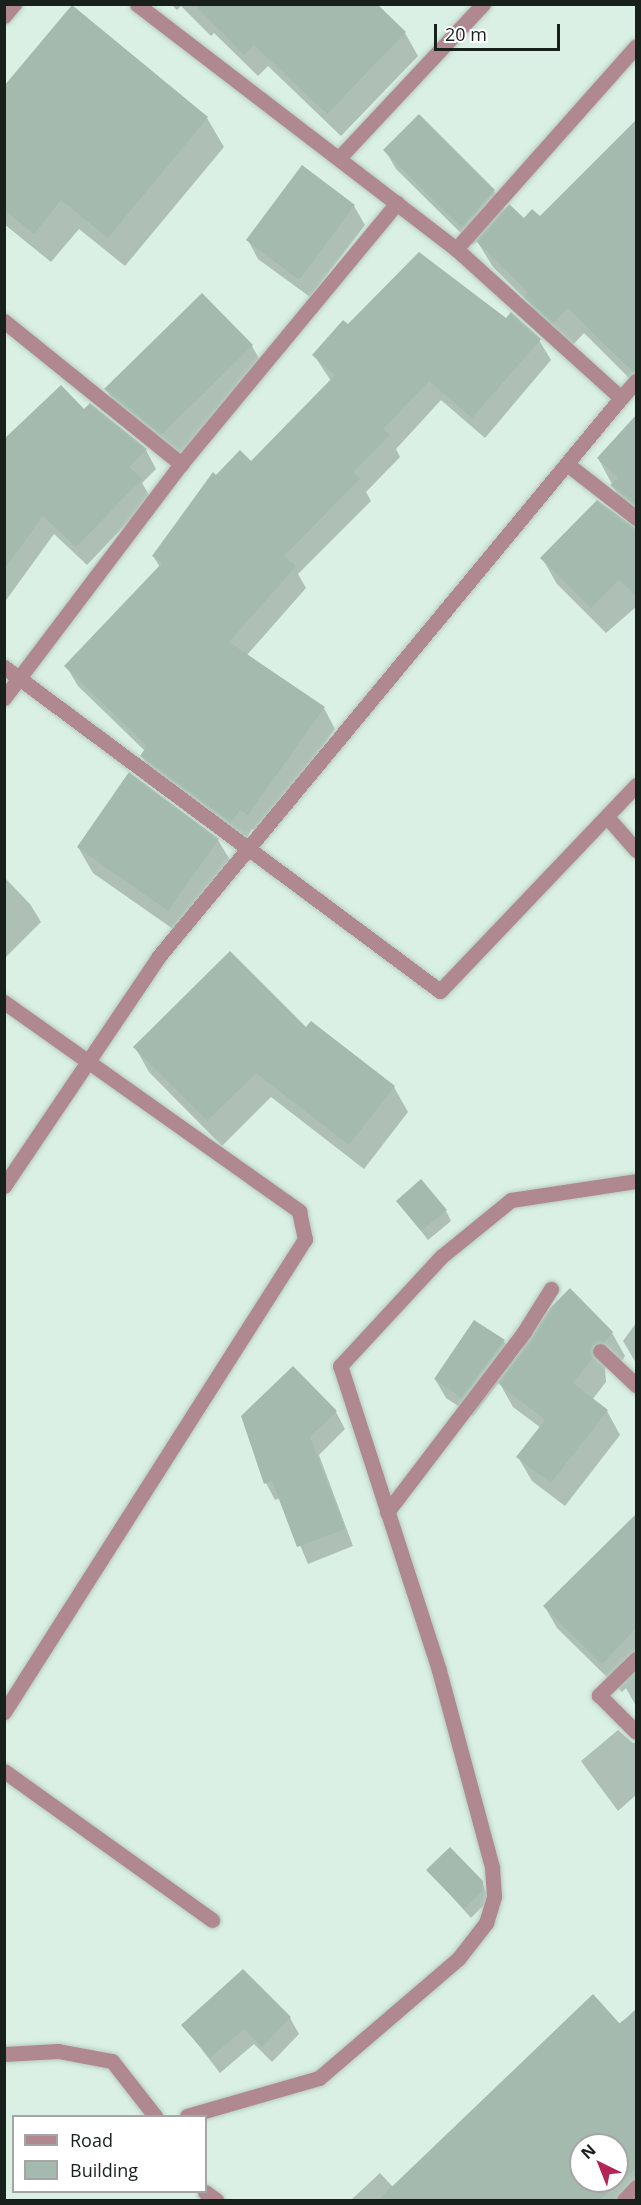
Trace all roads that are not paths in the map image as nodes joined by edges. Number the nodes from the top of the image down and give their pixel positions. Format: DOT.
graph roads {
  1 [pos="14,4"];
  2 [pos="137,4"];
  3 [pos="483,4"];
  4 [pos="4,16"];
  5 [pos="636,46"];
  6 [pos="339,158"];
  7 [pos="398,203"];
  8 [pos="456,249"];
  9 [pos="4,321"];
  10 [pos="636,381"];
  11 [pos="621,399"];
  12 [pos="181,464"];
  13 [pos="567,464"];
  14 [pos="636,518"];
  15 [pos="11,672"];
  16 [pos="4,698"];
  17 [pos="636,785"];
  18 [pos="608,818"];
  19 [pos="247,846"];
  20 [pos="636,850"];
  21 [pos="4,1002"];
  22 [pos="88,1061"];
  23 [pos="636,1181"];
  24 [pos="4,1186"];
  25 [pos="551,1289"];
  26 [pos="600,1351"];
  27 [pos="636,1385"];
  28 [pos="387,1512"];
  29 [pos="636,1659"];
  30 [pos="4,1712"];
  31 [pos="636,1732"];
  32 [pos="4,1771"];
  33 [pos="212,1920"];
  34 [pos="4,2054"];
  35 [pos="154,2115"];
  36 [pos="190,2115"];
  37 [pos="636,2187"];
  38 [pos="624,2200"];
  1 -- 4 [label="street"];
  2 -- 6 [label="street"];
  3 -- 6 [label="street"];
  5 -- 8 [label="street"];
  6 -- 7 [label="street"];
  7 -- 8 [label="street"];
  7 -- 12 [label="street"];
  8 -- 11 [label="street"];
  9 -- 12 [label="street"];
  10 -- 11 [label="street"];
  11 -- 13 [label="street"];
  12 -- 15 [label="street"];
  13 -- 14 [label="street"];
  13 -- 19 [label="street"];
  15 -- 16 [label="street"];
  15 -- 19 [label="street"];
  17 -- 18 [label="street"];
  18 -- 19 [label="street"];
  18 -- 20 [label="street"];
  19 -- 22 [label="street"];
  21 -- 22 [label="street"];
  22 -- 24 [label="street"];
  22 -- 30 [label="street"];
  23 -- 28 [label="street"];
  25 -- 28 [label="street"];
  26 -- 27 [label="street"];
  28 -- 36 [label="street"];
  29 -- 31 [label="street"];
  32 -- 33 [label="street"];
  34 -- 35 [label="street"];
  37 -- 38 [label="street"];
}
